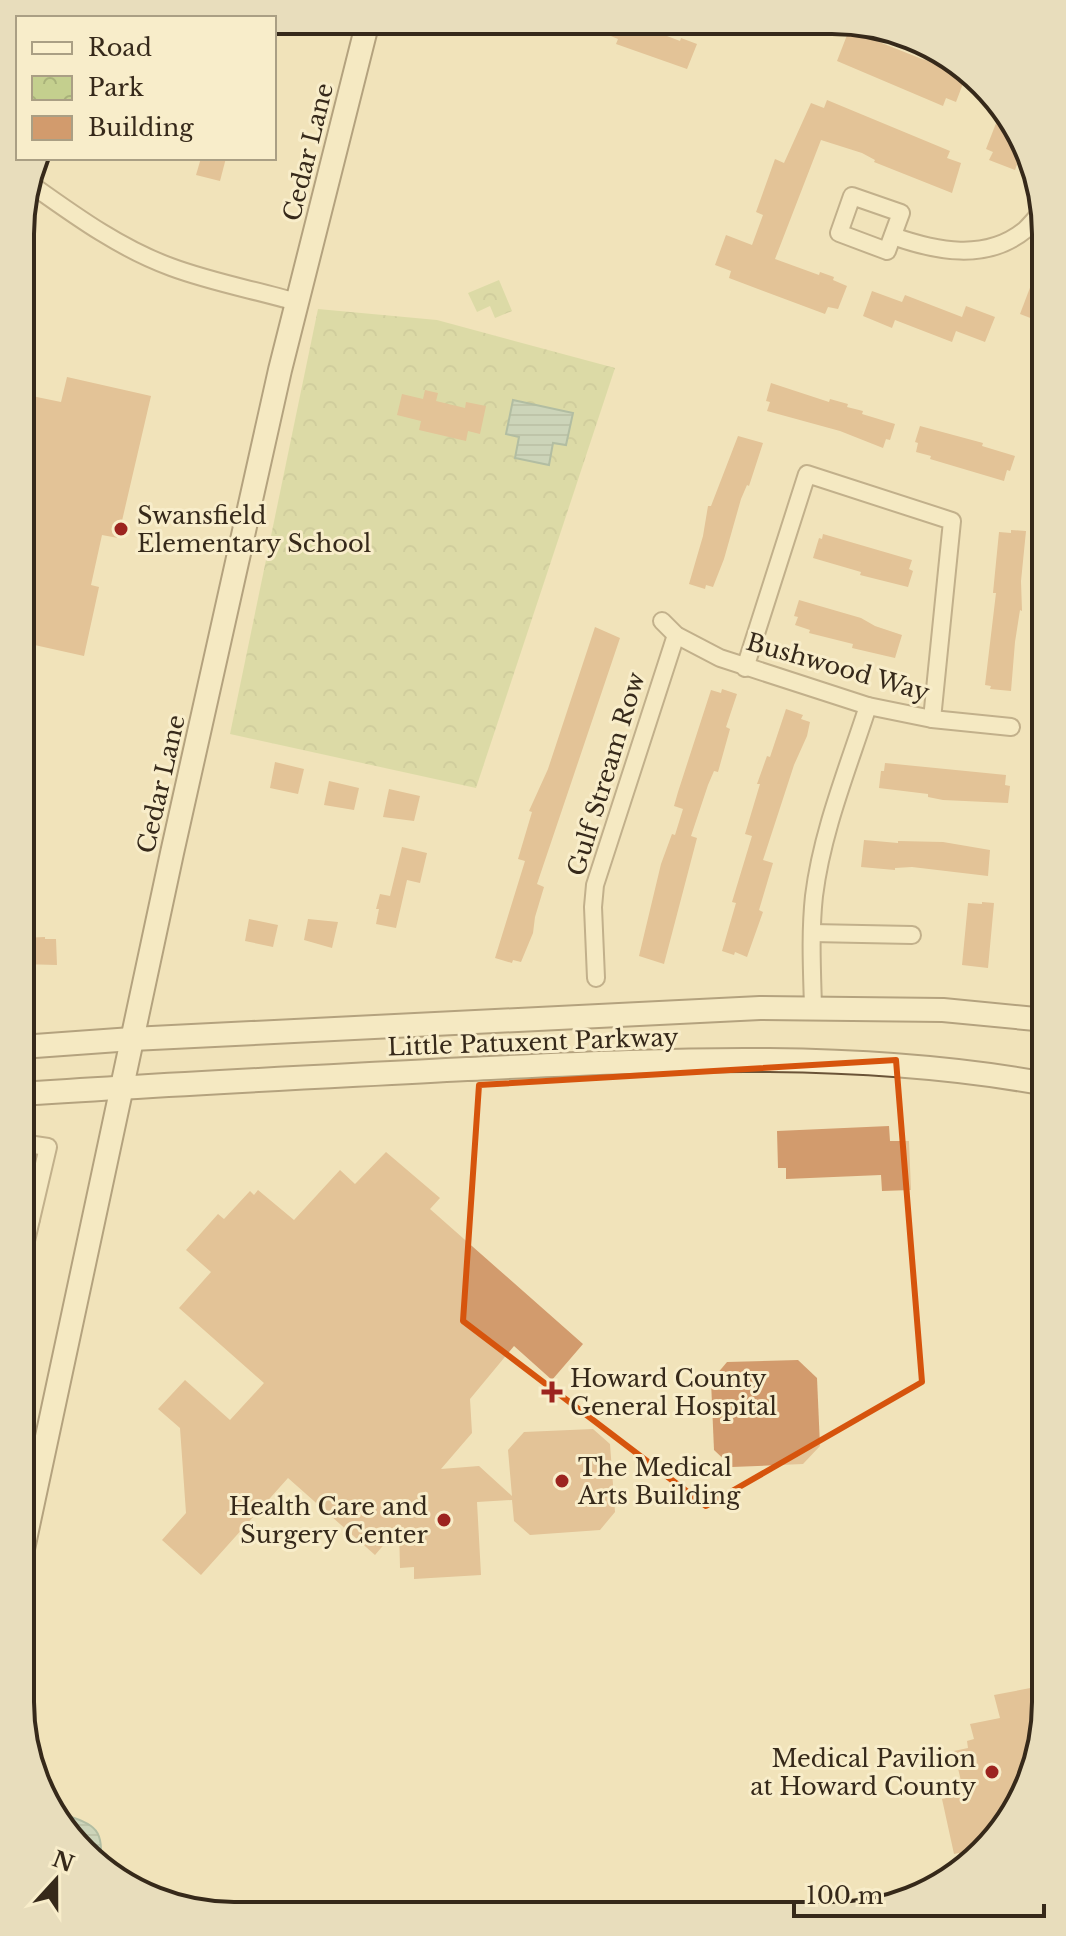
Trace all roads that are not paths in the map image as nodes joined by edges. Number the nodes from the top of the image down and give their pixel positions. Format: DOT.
graph roads {
  1 [pos="365,34"];
  2 [pos="39,190"];
  3 [pos="1031,223"];
  4 [pos="893,236"];
  5 [pos="296,302"];
  6 [pos="662,621"];
  7 [pos="676,635"];
  8 [pos="745,668"];
  9 [pos="868,706"];
  10 [pos="932,719"];
  11 [pos="1011,727"];
  12 [pos="812,933"];
  13 [pos="912,935"];
  14 [pos="596,978"];
  15 [pos="813,1007"];
  16 [pos="1032,1019"];
  17 [pos="132,1039"];
  18 [pos="34,1046"];
  19 [pos="1032,1082"];
  20 [pos="122,1087"];
  21 [pos="34,1093"];
  22 [pos="34,1144"];
  23 [pos="34,1211"];
  24 [pos="34,1445"];
  25 [pos="46,1448"];
  26 [pos="34,1501"];
  1 -- 5 [label="main road, Cedar Lane"];
  2 -- 5 [label="street"];
  3 -- 4 [label="street"];
  5 -- 17 [label="main road, Cedar Lane"];
  6 -- 7 [label="street, Bushwood Way"];
  7 -- 8 [label="street, Bushwood Way"];
  7 -- 14 [label="street, Gulf Stream Row"];
  8 -- 9 [label="street, Bushwood Way"];
  8 -- 10 [label="street"];
  9 -- 10 [label="street, Bushwood Way"];
  9 -- 12 [label="street"];
  10 -- 11 [label="street, Bushwood Way"];
  12 -- 13 [label="street"];
  12 -- 15 [label="street"];
  15 -- 16 [label="main road, Little Patuxent Parkway"];
  15 -- 17 [label="main road, Little Patuxent Parkway"];
  17 -- 18 [label="main road, Little Patuxent Parkway"];
  17 -- 20 [label="main road, Cedar Lane"];
  19 -- 20 [label="main road, Little Patuxent Parkway"];
  20 -- 21 [label="main road, Little Patuxent Parkway"];
  20 -- 25 [label="main road, Cedar Lane"];
  22 -- 23 [label="street"];
  24 -- 25 [label="street"];
  25 -- 26 [label="main road, Cedar Lane"];
}
